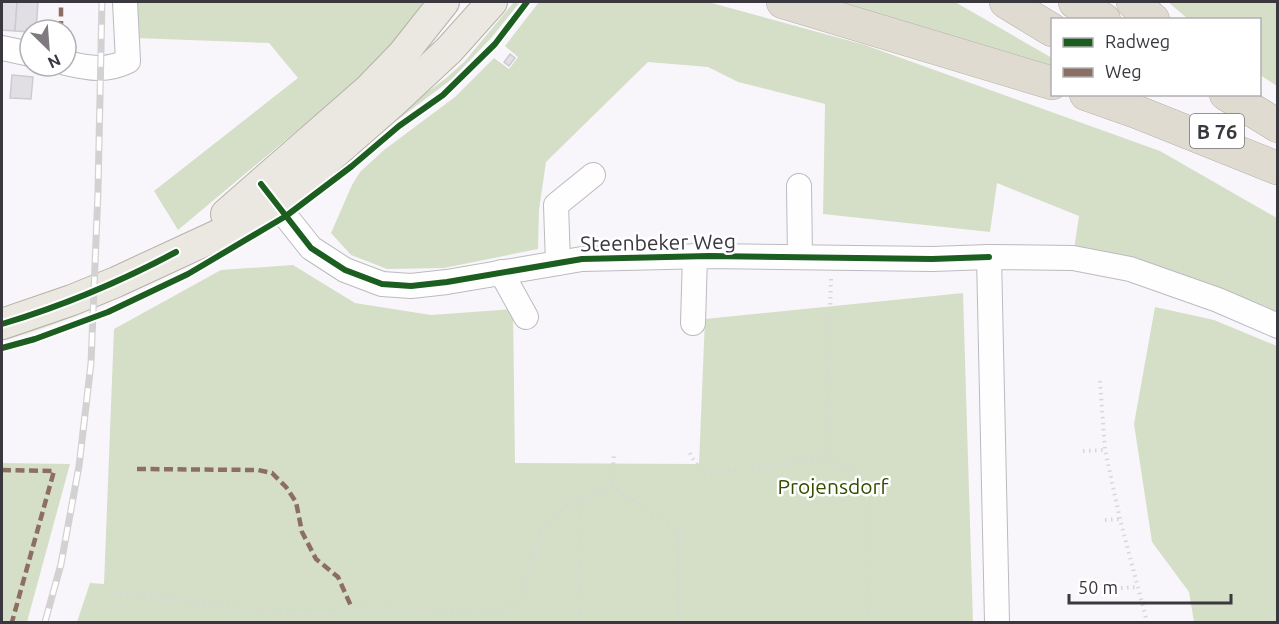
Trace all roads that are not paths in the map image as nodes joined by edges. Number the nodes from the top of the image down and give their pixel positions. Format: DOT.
graph roads {
  1 [pos="125,2"];
  2 [pos="444,2"];
  3 [pos="492,2"];
  4 [pos="783,2"];
  5 [pos="1006,2"];
  6 [pos="1075,2"];
  7 [pos="1133,2"];
  8 [pos="1101,18"];
  9 [pos="1151,18"];
  10 [pos="1051,29"];
  11 [pos="2,48"];
  12 [pos="18,51"];
  13 [pos="78,65"];
  14 [pos="1051,82"];
  15 [pos="1092,96"];
  16 [pos="1161,96"];
  17 [pos="1229,96"];
  18 [pos="1247,96"];
  19 [pos="1278,121"];
  20 [pos="1278,126"];
  21 [pos="1277,168"];
  22 [pos="592,175"];
  23 [pos="799,186"];
  24 [pos="268,193"];
  25 [pos="695,256"];
  26 [pos="800,257"];
  27 [pos="989,257"];
  28 [pos="558,263"];
  29 [pos="501,272"];
  30 [pos="526,317"];
  31 [pos="693,323"];
  32 [pos="2,324"];
  33 [pos="1278,326"];
  34 [pos="997,622"];
  1 -- 13 [label="street"];
  2 -- 24 [label="main road"];
  3 -- 24 [label="main road"];
  4 -- 14 [label="highway"];
  5 -- 10 [label="highway"];
  6 -- 8 [label="highway"];
  7 -- 9 [label="highway"];
  11 -- 12 [label="street"];
  15 -- 21 [label="highway"];
  16 -- 21 [label="highway, B 76"];
  17 -- 20 [label="highway, B 76"];
  18 -- 19 [label="highway"];
  22 -- 28 [label="street"];
  23 -- 26 [label="street"];
  24 -- 29 [label="street, Steenbeker Weg"];
  24 -- 32 [label="main road"];
  25 -- 26 [label="street, Steenbeker Weg"];
  25 -- 28 [label="street, Steenbeker Weg"];
  25 -- 31 [label="street"];
  26 -- 27 [label="street, Steenbeker Weg"];
  27 -- 33 [label="street, Steenbeker Weg"];
  27 -- 34 [label="street"];
  28 -- 29 [label="street, Steenbeker Weg"];
  29 -- 30 [label="street"];
}
